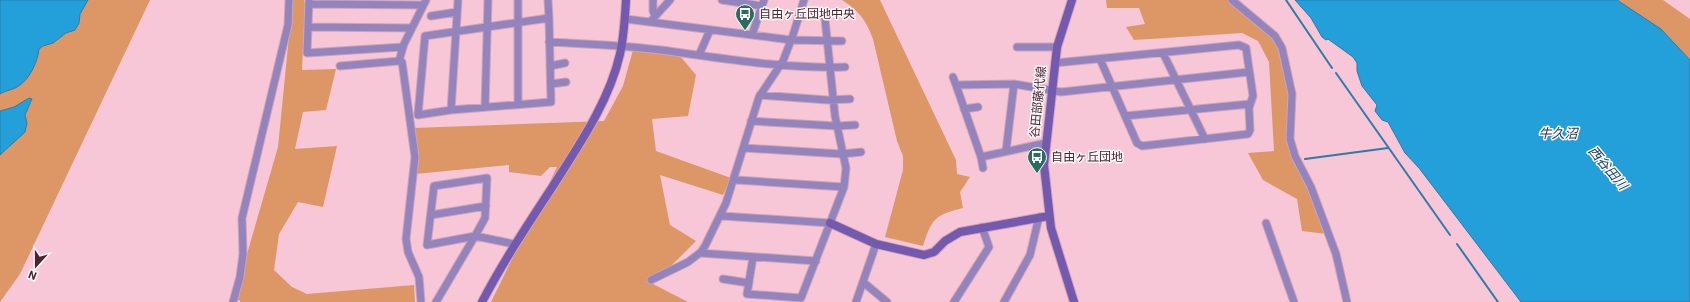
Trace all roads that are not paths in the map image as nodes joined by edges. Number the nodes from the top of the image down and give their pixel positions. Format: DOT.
graph roads {
  1 [pos="289,0"];
  2 [pos="458,0"];
  3 [pos="488,0"];
  4 [pos="518,0"];
  5 [pos="548,0"];
  6 [pos="626,0"];
  7 [pos="653,0"];
  8 [pos="670,0"];
  9 [pos="722,0"];
  10 [pos="804,0"];
  11 [pos="1072,0"];
  12 [pos="1232,0"];
  13 [pos="309,2"];
  14 [pos="425,2"];
  15 [pos="763,3"];
  16 [pos="457,12"];
  17 [pos="431,16"];
  18 [pos="655,16"];
  19 [pos="549,18"];
  20 [pos="626,19"];
  21 [pos="825,19"];
  22 [pos="650,22"];
  23 [pos="518,23"];
  24 [pos="308,27"];
  25 [pos="487,27"];
  26 [pos="412,28"];
  27 [pos="710,30"];
  28 [pos="456,32"];
  29 [pos="752,35"];
  30 [pos="791,40"];
  31 [pos="842,41"];
  32 [pos="550,42"];
  33 [pos="828,42"];
  34 [pos="623,46"];
  35 [pos="403,47"];
  36 [pos="1017,47"];
  37 [pos="1057,47"];
  38 [pos="1162,53"];
  39 [pos="699,55"];
  40 [pos="1100,59"];
  41 [pos="399,61"];
  42 [pos="565,63"];
  43 [pos="1055,63"];
  44 [pos="780,65"];
  45 [pos="340,66"];
  46 [pos="550,66"];
  47 [pos="845,67"];
  48 [pos="830,68"];
  49 [pos="1249,72"];
  50 [pos="953,77"];
  51 [pos="1176,80"];
  52 [pos="566,82"];
  53 [pos="551,84"];
  54 [pos="1014,84"];
  55 [pos="956,85"];
  56 [pos="1112,87"];
  57 [pos="1052,90"];
  58 [pos="760,96"];
  59 [pos="850,99"];
  60 [pos="834,100"];
  61 [pos="518,104"];
  62 [pos="1250,104"];
  63 [pos="485,107"];
  64 [pos="978,107"];
  65 [pos="964,109"];
  66 [pos="1190,109"];
  67 [pos="451,110"];
  68 [pos="1125,116"];
  69 [pos="751,121"];
  70 [pos="855,125"];
  71 [pos="837,126"];
  72 [pos="1205,139"];
  73 [pos="1046,143"];
  74 [pos="744,148"];
  75 [pos="1006,151"];
  76 [pos="861,152"];
  77 [pos="842,154"];
  78 [pos="981,157"];
  79 [pos="983,168"];
  80 [pos="736,180"];
  81 [pos="844,187"];
  82 [pos="486,206"];
  83 [pos="431,215"];
  84 [pos="722,216"];
  85 [pos="1049,216"];
  86 [pos="1039,217"];
  87 [pos="830,223"];
  88 [pos="1266,223"];
  89 [pos="982,227"];
  90 [pos="475,236"];
  91 [pos="514,244"];
  92 [pos="876,244"];
  93 [pos="700,253"];
  94 [pos="753,257"];
  95 [pos="816,261"];
  96 [pos="723,279"];
  97 [pos="651,280"];
  98 [pos="863,282"];
  99 [pos="749,283"];
  100 [pos="782,299"];
  101 [pos="233,302"];
  102 [pos="421,302"];
  103 [pos="436,302"];
  104 [pos="482,302"];
  105 [pos="856,302"];
  106 [pos="887,302"];
  107 [pos="954,302"];
  108 [pos="1004,302"];
  109 [pos="1074,302"];
  110 [pos="1294,302"];
  111 [pos="1347,302"];
  1 -- 101 [label="street"];
  2 -- 16 [label="street"];
  3 -- 25 [label="street"];
  4 -- 23 [label="street"];
  5 -- 19 [label="street"];
  6 -- 20 [label="street"];
  7 -- 18 [label="street"];
  8 -- 18 [label="street"];
  9 -- 15 [label="street"];
  10 -- 30 [label="street"];
  11 -- 37 [label="street, 谷田部藤代線"];
  12 -- 111 [label="street"];
  13 -- 14 [label="street"];
  13 -- 24 [label="street"];
  14 -- 26 [label="street"];
  15 -- 29 [label="street"];
  16 -- 17 [label="street"];
  16 -- 28 [label="street"];
  18 -- 22 [label="street"];
  19 -- 23 [label="street"];
  19 -- 32 [label="street"];
  20 -- 22 [label="street"];
  20 -- 34 [label="street"];
  21 -- 33 [label="street"];
  22 -- 27 [label="street"];
  23 -- 25 [label="street"];
  23 -- 61 [label="street"];
  24 -- 26 [label="street"];
  24 -- 35 [label="street"];
  25 -- 28 [label="street"];
  25 -- 63 [label="street"];
  26 -- 35 [label="street"];
  27 -- 29 [label="street"];
  27 -- 39 [label="street"];
  28 -- 67 [label="street"];
  28 -- 67 [label="street"];
  29 -- 30 [label="street"];
  30 -- 33 [label="street"];
  30 -- 44 [label="street"];
  31 -- 33 [label="street"];
  32 -- 34 [label="street"];
  32 -- 46 [label="street"];
  33 -- 48 [label="street"];
  34 -- 39 [label="street"];
  34 -- 91 [label="street"];
  35 -- 41 [label="street"];
  36 -- 37 [label="street"];
  37 -- 43 [label="street, 谷田部藤代線"];
  38 -- 40 [label="street"];
  38 -- 49 [label="street"];
  38 -- 51 [label="street"];
  39 -- 44 [label="street"];
  40 -- 43 [label="street"];
  40 -- 56 [label="street"];
  41 -- 45 [label="street"];
  41 -- 102 [label="street"];
  42 -- 46 [label="street"];
  43 -- 57 [label="street, 谷田部藤代線"];
  44 -- 48 [label="street"];
  44 -- 58 [label="street"];
  46 -- 53 [label="street"];
  47 -- 48 [label="street"];
  48 -- 60 [label="street"];
  49 -- 51 [label="street"];
  49 -- 62 [label="street"];
  50 -- 55 [label="street"];
  51 -- 56 [label="street"];
  51 -- 66 [label="street"];
  52 -- 53 [label="street"];
  53 -- 61 [label="street"];
  54 -- 55 [label="street"];
  54 -- 57 [label="street"];
  54 -- 75 [label="street"];
  55 -- 65 [label="street"];
  56 -- 57 [label="street"];
  56 -- 68 [label="street"];
  57 -- 73 [label="street, 谷田部藤代線"];
  58 -- 60 [label="street"];
  58 -- 69 [label="street"];
  59 -- 60 [label="street"];
  60 -- 71 [label="street"];
  61 -- 63 [label="street"];
  62 -- 66 [label="street"];
  62 -- 72 [label="street"];
  63 -- 67 [label="street"];
  64 -- 65 [label="street"];
  65 -- 78 [label="street"];
  66 -- 68 [label="street"];
  66 -- 72 [label="street"];
  68 -- 72 [label="street"];
  69 -- 71 [label="street"];
  69 -- 74 [label="street"];
  70 -- 71 [label="street"];
  71 -- 77 [label="street"];
  73 -- 75 [label="street"];
  73 -- 85 [label="street, 谷田部藤代線"];
  74 -- 77 [label="street"];
  74 -- 80 [label="street"];
  75 -- 78 [label="street"];
  76 -- 77 [label="street"];
  77 -- 81 [label="street"];
  78 -- 79 [label="street"];
  80 -- 81 [label="street"];
  80 -- 84 [label="street"];
  81 -- 87 [label="street"];
  82 -- 83 [label="street"];
  82 -- 83 [label="street"];
  82 -- 90 [label="street"];
  83 -- 90 [label="street"];
  84 -- 87 [label="street"];
  84 -- 93 [label="street"];
  85 -- 86 [label="street"];
  85 -- 109 [label="street, 谷田部藤代線"];
  86 -- 89 [label="street"];
  86 -- 108 [label="street"];
  87 -- 92 [label="street"];
  87 -- 95 [label="street"];
  88 -- 110 [label="street"];
  89 -- 92 [label="street"];
  89 -- 107 [label="street"];
  90 -- 91 [label="street"];
  90 -- 103 [label="street"];
  91 -- 104 [label="street"];
  92 -- 98 [label="street"];
  93 -- 94 [label="street"];
  93 -- 97 [label="street"];
  94 -- 95 [label="street"];
  94 -- 99 [label="street"];
  95 -- 100 [label="street"];
  96 -- 99 [label="street"];
  98 -- 105 [label="street"];
  98 -- 106 [label="street"];
  99 -- 100 [label="street"];
}
